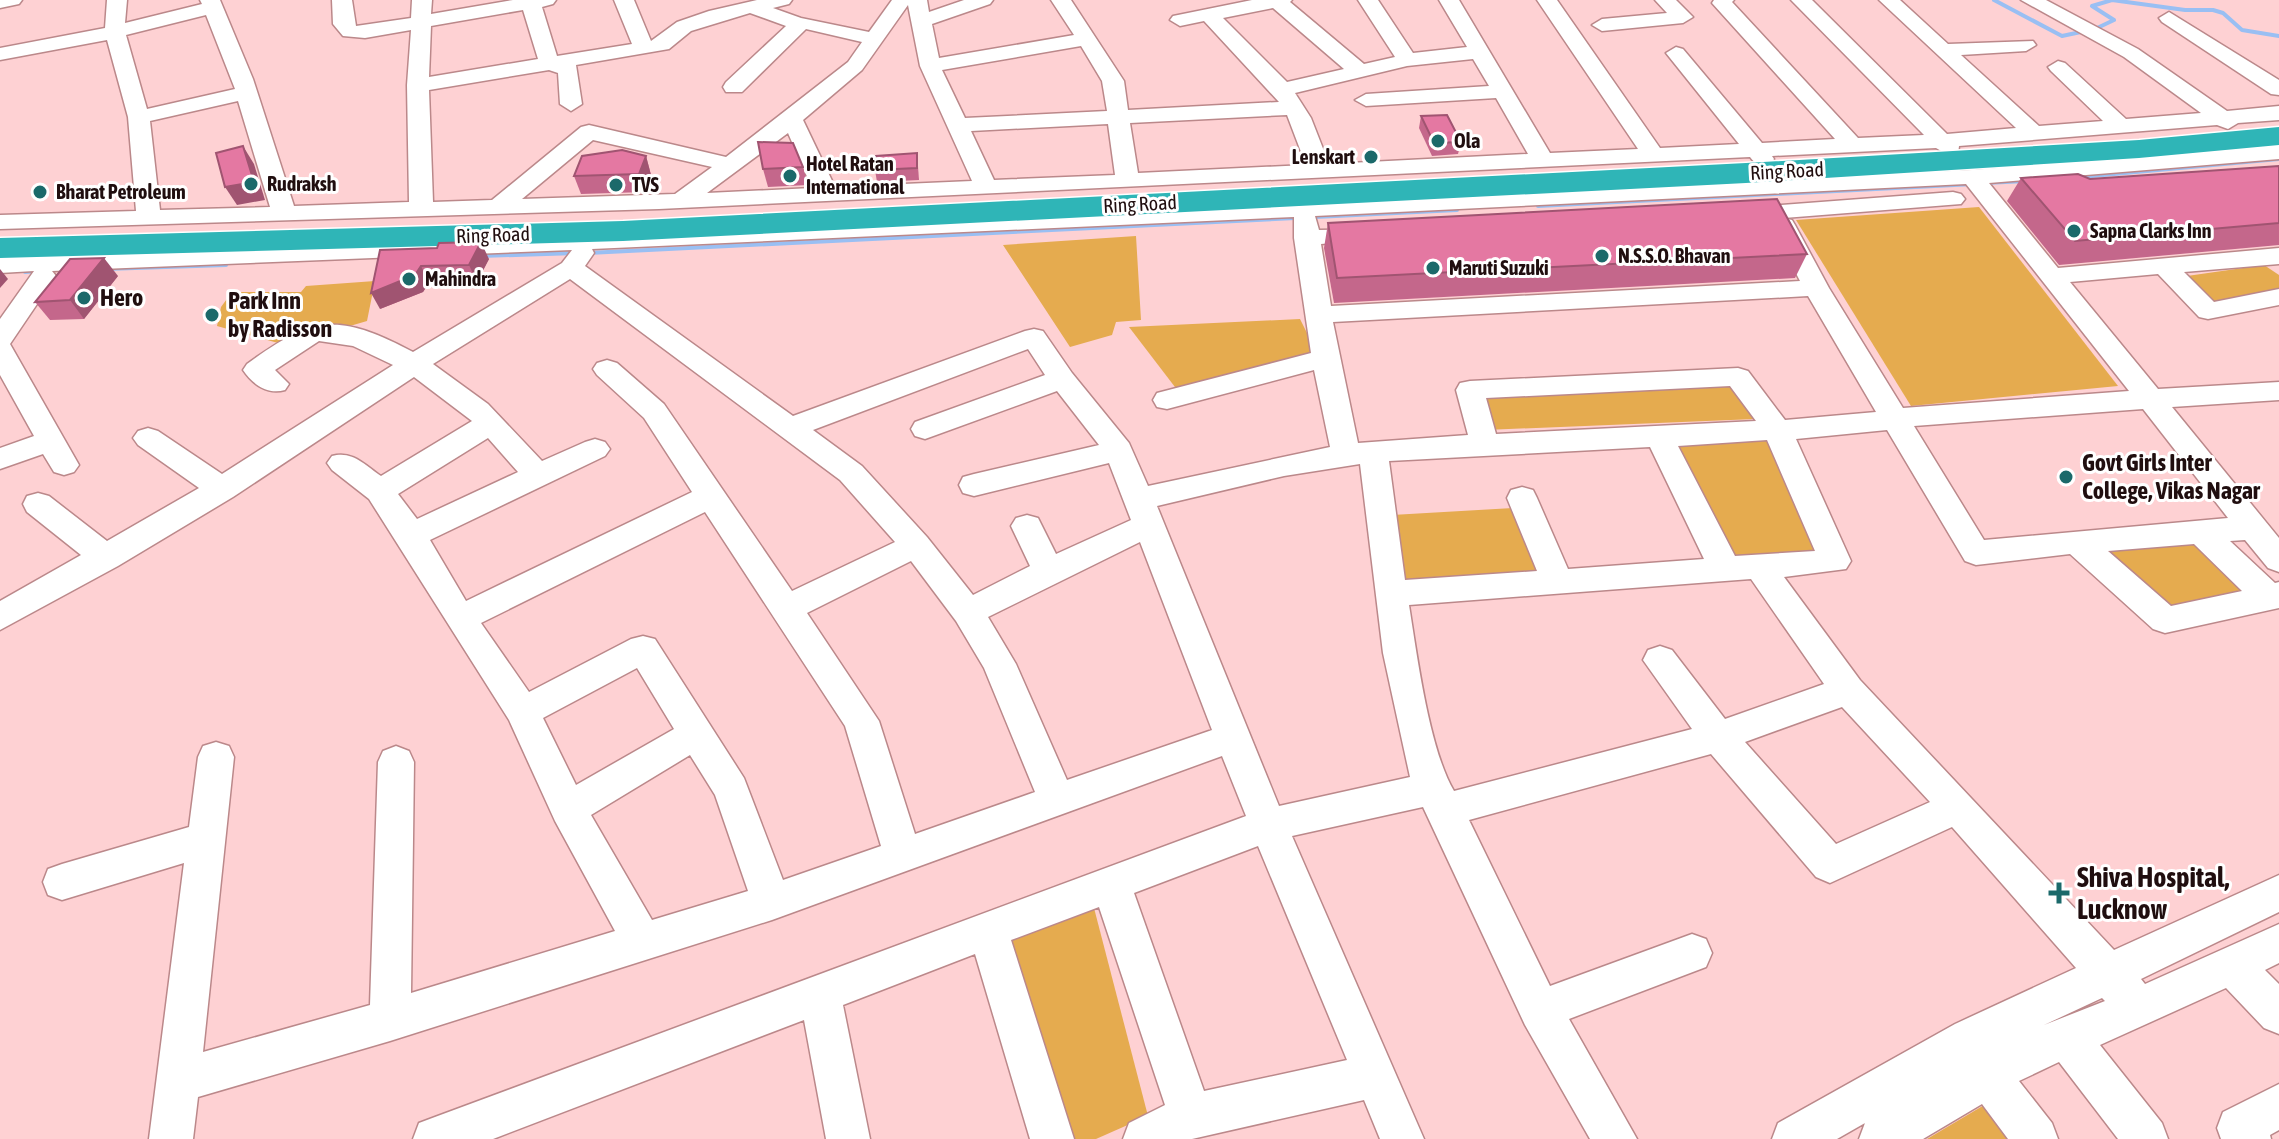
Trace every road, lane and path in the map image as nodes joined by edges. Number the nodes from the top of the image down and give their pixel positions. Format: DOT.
graph roads {
  1 [pos="12,0"];
  2 [pos="342,0"];
  3 [pos="624,0"];
  4 [pos="782,0"];
  5 [pos="902,0"];
  6 [pos="983,0"];
  7 [pos="1061,0"];
  8 [pos="1368,0"];
  9 [pos="1449,0"];
  10 [pos="1547,0"];
  11 [pos="1665,0"];
  12 [pos="1801,0"];
  13 [pos="1889,0"];
  14 [pos="2031,0"];
  15 [pos="535,1"];
  16 [pos="1279,1"];
  17 [pos="0,2"];
  18 [pos="211,4"];
  19 [pos="1728,6"];
  20 [pos="754,8"];
  21 [pos="422,11"];
  22 [pos="919,11"];
  23 [pos="116,15"];
  24 [pos="1209,15"];
  25 [pos="1683,17"];
  26 [pos="2169,18"];
  27 [pos="72,19"];
  28 [pos="1180,20"];
  29 [pos="800,24"];
  30 [pos="1602,25"];
  31 [pos="874,39"];
  32 [pos="1088,39"];
  33 [pos="2026,45"];
  34 [pos="644,48"];
  35 [pos="1945,50"];
  36 [pos="1481,52"];
  37 [pos="1676,53"];
  38 [pos="0,54"];
  39 [pos="1407,60"];
  40 [pos="549,63"];
  41 [pos="930,66"];
  42 [pos="2058,67"];
  43 [pos="1359,71"];
  44 [pos="418,85"];
  45 [pos="734,87"];
  46 [pos="2279,89"];
  47 [pos="1503,91"];
  48 [pos="246,93"];
  49 [pos="1288,99"];
  50 [pos="1366,100"];
  51 [pos="571,104"];
  52 [pos="2279,113"];
  53 [pos="139,117"];
  54 [pos="1120,117"];
  55 [pos="792,119"];
  56 [pos="2279,124"];
  57 [pos="958,125"];
  58 [pos="2122,127"];
  59 [pos="2036,135"];
  60 [pos="2279,136"];
  61 [pos="2236,141"];
  62 [pos="1852,145"];
  63 [pos="1946,145"];
  64 [pos="2279,152"];
  65 [pos="1653,155"];
  66 [pos="1543,160"];
  67 [pos="731,165"];
  68 [pos="1320,171"];
  69 [pos="2268,175"];
  70 [pos="1766,179"];
  71 [pos="1128,181"];
  72 [pos="1979,186"];
  73 [pos="986,187"];
  74 [pos="2080,192"];
  75 [pos="827,194"];
  76 [pos="681,201"];
  77 [pos="499,206"];
  78 [pos="1463,209"];
  79 [pos="284,212"];
  80 [pos="1715,215"];
  81 [pos="149,217"];
  82 [pos="1304,221"];
  83 [pos="0,222"];
  84 [pos="414,232"];
  85 [pos="1396,232"];
  86 [pos="0,236"];
  87 [pos="0,248"];
  88 [pos="580,254"];
  89 [pos="2277,258"];
  90 [pos="0,265"];
  91 [pos="2164,266"];
  92 [pos="43,276"];
  93 [pos="2053,276"];
  94 [pos="1816,288"];
  95 [pos="2279,297"];
  96 [pos="1319,315"];
  97 [pos="0,338"];
  98 [pos="0,350"];
  99 [pos="1325,358"];
  100 [pos="414,364"];
  101 [pos="607,369"];
  102 [pos="1062,379"];
  103 [pos="275,384"];
  104 [pos="2276,395"];
  105 [pos="1167,400"];
  106 [pos="2151,400"];
  107 [pos="1896,420"];
  108 [pos="491,423"];
  109 [pos="790,428"];
  110 [pos="925,429"];
  111 [pos="1777,429"];
  112 [pos="1659,436"];
  113 [pos="148,438"];
  114 [pos="1485,446"];
  115 [pos="595,449"];
  116 [pos="1119,450"];
  117 [pos="1360,453"];
  118 [pos="0,459"];
  119 [pos="342,463"];
  120 [pos="538,476"];
  121 [pos="974,485"];
  122 [pos="222,489"];
  123 [pos="380,491"];
  124 [pos="710,496"];
  125 [pos="1522,498"];
  126 [pos="38,504"];
  127 [pos="1145,512"];
  128 [pos="1027,526"];
  129 [pos="2201,532"];
  130 [pos="411,535"];
  131 [pos="2077,542"];
  132 [pos="2269,544"];
  133 [pos="916,545"];
  134 [pos="107,558"];
  135 [pos="1742,568"];
  136 [pos="1048,571"];
  137 [pos="1558,583"];
  138 [pos="1390,594"];
  139 [pos="2274,596"];
  140 [pos="785,609"];
  141 [pos="968,612"];
  142 [pos="0,617"];
  143 [pos="460,619"];
  144 [pos="1660,660"];
  145 [pos="1848,690"];
  146 [pos="523,712"];
  147 [pos="696,734"];
  148 [pos="1234,737"];
  149 [pos="1718,737"];
  150 [pos="216,757"];
  151 [pos="396,762"];
  152 [pos="1056,798"];
  153 [pos="1438,800"];
  154 [pos="1958,807"];
  155 [pos="568,809"];
  156 [pos="1268,825"];
  157 [pos="206,839"];
  158 [pos="903,855"];
  159 [pos="62,882"];
  160 [pos="1111,884"];
  161 [pos="2276,899"];
  162 [pos="772,902"];
  163 [pos="988,931"];
  164 [pos="643,943"];
  165 [pos="2279,943"];
  166 [pos="1692,953"];
  167 [pos="2232,966"];
  168 [pos="2107,973"];
  169 [pos="820,994"];
  170 [pos="2139,1008"];
  171 [pos="1540,1010"];
  172 [pos="2279,1013"];
  173 [pos="390,1020"];
  174 [pos="2067,1038"];
  175 [pos="1375,1076"];
  176 [pos="1988,1076"];
  177 [pos="178,1081"];
  178 [pos="2279,1106"];
  179 [pos="1191,1116"];
  180 [pos="171,1139"];
  181 [pos="435,1139"];
  182 [pos="848,1139"];
  183 [pos="1052,1139"];
  184 [pos="1145,1139"];
  185 [pos="1402,1139"];
  186 [pos="1615,1139"];
  187 [pos="1794,1139"];
  188 [pos="1881,1139"];
  189 [pos="2036,1139"];
  190 [pos="2146,1139"];
  191 [pos="2249,1139"];
  1 -- 17 [label="street"];
  2 -- 21 [label="street"];
  3 -- 34 [label="street"];
  4 -- 20 [label="street"];
  5 -- 31 [label="street"];
  6 -- 22 [label="street"];
  7 -- 32 [label="street"];
  8 -- 39 [label="street"];
  9 -- 36 [label="street"];
  10 -- 65 [label="street"];
  11 -- 25 [label="street"];
  12 -- 63 [label="street"];
  13 -- 35 [label="street"];
  14 -- 61 [label="street"];
  15 -- 21 [label="street"];
  15 -- 40 [label="street"];
  16 -- 24 [label="street"];
  16 -- 43 [label="street"];
  18 -- 23 [label="street"];
  18 -- 48 [label="street"];
  19 -- 25 [label="street"];
  19 -- 62 [label="street"];
  20 -- 29 [label="street"];
  20 -- 34 [label="street"];
  21 -- 44 [label="street"];
  22 -- 41 [label="street"];
  23 -- 27 [label="street"];
  23 -- 38 [label="street"];
  23 -- 53 [label="street"];
  24 -- 28 [label="street"];
  24 -- 49 [label="street"];
  25 -- 30 [label="street"];
  26 -- 46 [label="street"];
  29 -- 31 [label="street"];
  29 -- 45 [label="street"];
  31 -- 55 [label="street"];
  32 -- 41 [label="street"];
  32 -- 54 [label="street"];
  33 -- 35 [label="street"];
  34 -- 40 [label="street"];
  35 -- 59 [label="street"];
  36 -- 39 [label="street"];
  36 -- 47 [label="street"];
  37 -- 70 [label="street"];
  39 -- 43 [label="street"];
  40 -- 44 [label="street"];
  40 -- 51 [label="street"];
  41 -- 57 [label="street"];
  42 -- 58 [label="street"];
  43 -- 49 [label="street"];
  44 -- 84 [label="street"];
  47 -- 50 [label="street"];
  47 -- 66 [label="street"];
  48 -- 53 [label="street"];
  48 -- 79 [label="street"];
  49 -- 54 [label="street"];
  49 -- 68 [label="street"];
  52 -- 61 [label="street"];
  53 -- 81 [label="street"];
  54 -- 57 [label="street"];
  54 -- 71 [label="street"];
  55 -- 67 [label="street"];
  55 -- 75 [label="street"];
  56 -- 61 [label="highway, Ring Road"];
  57 -- 73 [label="street"];
  58 -- 59 [label="street"];
  58 -- 61 [label="street"];
  59 -- 63 [label="street"];
  60 -- 78 [label="highway, Ring Road"];
  61 -- 63 [label="highway, Ring Road"];
  61 -- 64 [label="street"];
  61 -- 69 [label="street"];
  61 -- 72 [label="street"];
  62 -- 63 [label="street"];
  62 -- 70 [label="street"];
  63 -- 70 [label="highway, Ring Road"];
  65 -- 66 [label="street"];
  65 -- 70 [label="street"];
  66 -- 68 [label="street"];
  67 -- 76 [label="street"];
  67 -- 77 [label="street"];
  68 -- 71 [label="street"];
  70 -- 72 [label="street"];
  70 -- 78 [label="street"];
  70 -- 80 [label="street"];
  70 -- 84 [label="highway, Ring Road"];
  70 -- 94 [label="street"];
  71 -- 73 [label="street"];
  72 -- 74 [label="street"];
  72 -- 93 [label="street"];
  73 -- 75 [label="street"];
  75 -- 76 [label="street"];
  76 -- 77 [label="street"];
  77 -- 84 [label="street"];
  78 -- 82 [label="street"];
  78 -- 84 [label="highway, Ring Road"];
  79 -- 81 [label="street"];
  79 -- 84 [label="street"];
  81 -- 83 [label="street"];
  82 -- 85 [label="street"];
  82 -- 88 [label="street"];
  82 -- 96 [label="street"];
  84 -- 86 [label="highway, Ring Road"];
  84 -- 87 [label="highway, Ring Road"];
  84 -- 88 [label="street"];
  84 -- 90 [label="street"];
  88 -- 100 [label="street"];
  88 -- 109 [label="street"];
  89 -- 91 [label="street"];
  91 -- 93 [label="street"];
  91 -- 95 [label="street"];
  92 -- 97 [label="street"];
  93 -- 106 [label="street"];
  94 -- 96 [label="street"];
  94 -- 107 [label="street"];
  96 -- 99 [label="street"];
  98 -- 118 [label="street"];
  99 -- 105 [label="street"];
  99 -- 117 [label="street"];
  100 -- 103 [label="street"];
  100 -- 108 [label="street"];
  100 -- 122 [label="street"];
  101 -- 124 [label="street"];
  102 -- 109 [label="street"];
  102 -- 110 [label="street"];
  102 -- 116 [label="street"];
  104 -- 106 [label="street"];
  106 -- 107 [label="street"];
  106 -- 132 [label="street"];
  107 -- 111 [label="street"];
  107 -- 131 [label="street"];
  108 -- 120 [label="street"];
  108 -- 123 [label="street"];
  109 -- 133 [label="street"];
  111 -- 112 [label="street"];
  111 -- 114 [label="street"];
  111 -- 135 [label="street"];
  112 -- 114 [label="street"];
  112 -- 135 [label="street"];
  113 -- 122 [label="street"];
  114 -- 117 [label="street"];
  115 -- 120 [label="street"];
  116 -- 121 [label="street"];
  116 -- 127 [label="street"];
  117 -- 127 [label="street"];
  117 -- 138 [label="street"];
  119 -- 123 [label="street"];
  120 -- 130 [label="street"];
  122 -- 134 [label="street"];
  123 -- 130 [label="street"];
  124 -- 140 [label="street"];
  124 -- 143 [label="street"];
  125 -- 137 [label="street"];
  126 -- 134 [label="street"];
  127 -- 136 [label="street"];
  127 -- 148 [label="street"];
  128 -- 136 [label="street"];
  129 -- 131 [label="street"];
  129 -- 132 [label="street"];
  129 -- 139 [label="street"];
  130 -- 143 [label="street"];
  131 -- 139 [label="street"];
  133 -- 140 [label="street"];
  133 -- 141 [label="street"];
  134 -- 142 [label="street"];
  135 -- 137 [label="street"];
  135 -- 145 [label="street"];
  136 -- 141 [label="street"];
  137 -- 138 [label="street"];
  138 -- 153 [label="street"];
  140 -- 158 [label="street"];
  141 -- 152 [label="street"];
  143 -- 146 [label="street"];
  144 -- 149 [label="street"];
  145 -- 149 [label="street"];
  145 -- 154 [label="street"];
  146 -- 147 [label="street"];
  146 -- 155 [label="street"];
  147 -- 155 [label="street"];
  147 -- 162 [label="street"];
  148 -- 152 [label="street"];
  148 -- 156 [label="street"];
  149 -- 153 [label="street"];
  149 -- 154 [label="street"];
  150 -- 157 [label="street"];
  151 -- 173 [label="street"];
  152 -- 158 [label="street"];
  153 -- 156 [label="street"];
  153 -- 171 [label="street"];
  154 -- 168 [label="street"];
  155 -- 164 [label="street"];
  156 -- 160 [label="street"];
  156 -- 175 [label="street"];
  157 -- 159 [label="street"];
  157 -- 177 [label="street"];
  158 -- 162 [label="street"];
  160 -- 163 [label="street"];
  160 -- 179 [label="street"];
  161 -- 168 [label="street"];
  162 -- 164 [label="street"];
  163 -- 169 [label="street"];
  163 -- 183 [label="street"];
  164 -- 173 [label="street"];
  165 -- 167 [label="street"];
  166 -- 171 [label="street"];
  167 -- 170 [label="street"];
  167 -- 172 [label="street"];
  168 -- 170 [label="street"];
  168 -- 187 [label="street"];
  169 -- 181 [label="street"];
  169 -- 182 [label="street"];
  170 -- 174 [label="street"];
  171 -- 186 [label="street"];
  173 -- 177 [label="street"];
  174 -- 176 [label="street"];
  174 -- 190 [label="street"];
  175 -- 179 [label="street"];
  175 -- 185 [label="street"];
  176 -- 188 [label="street"];
  176 -- 189 [label="street"];
  177 -- 180 [label="street"];
  178 -- 191 [label="street"];
  179 -- 184 [label="street"];
}
